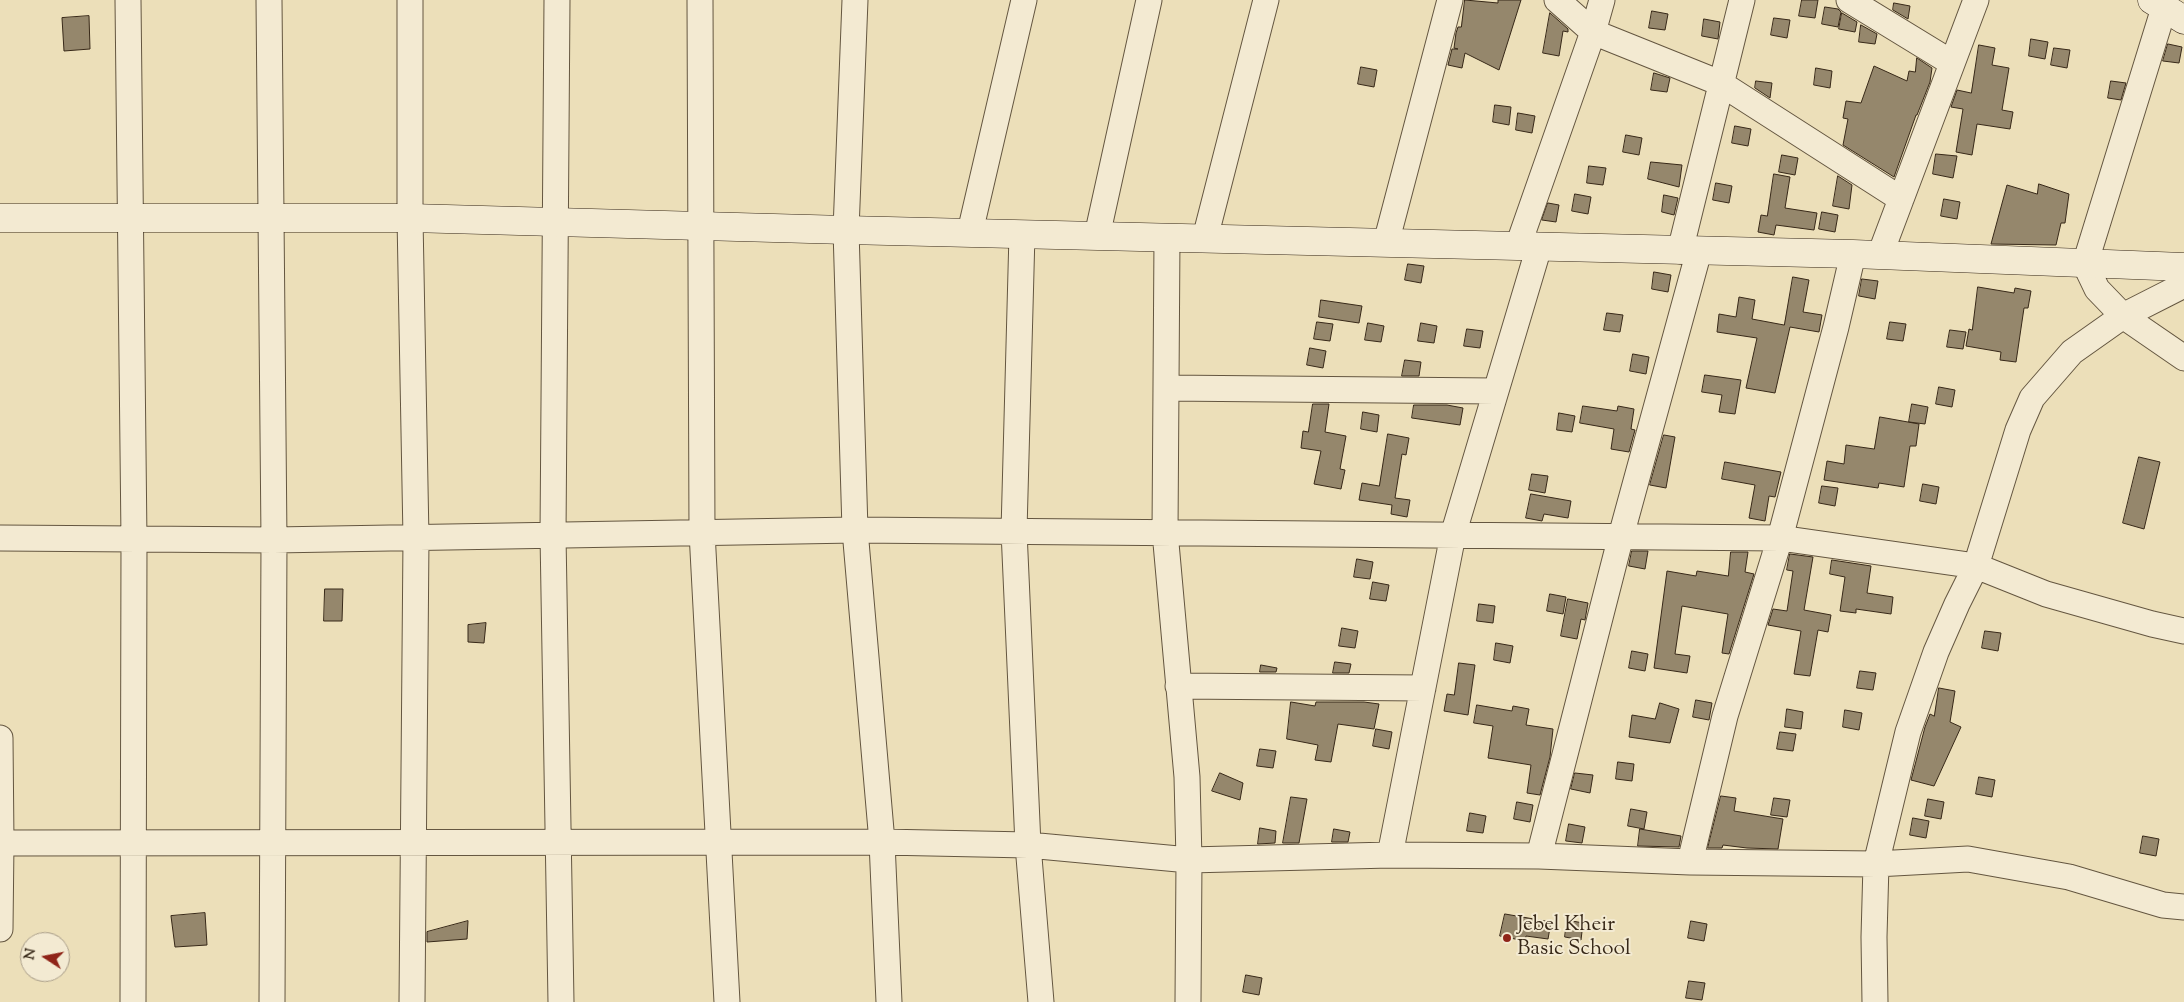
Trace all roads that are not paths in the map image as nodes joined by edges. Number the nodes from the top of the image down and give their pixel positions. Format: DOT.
graph roads {
  1 [pos="128,0"];
  2 [pos="269,0"];
  3 [pos="410,0"];
  4 [pos="557,0"];
  5 [pos="700,0"];
  6 [pos="855,0"];
  7 [pos="1024,0"];
  8 [pos="1149,0"];
  9 [pos="1266,0"];
  10 [pos="1450,0"];
  11 [pos="1557,0"];
  12 [pos="1602,0"];
  13 [pos="1742,0"];
  14 [pos="1849,0"];
  15 [pos="1976,0"];
  16 [pos="2167,9"];
  17 [pos="1593,32"];
  18 [pos="1952,63"];
  19 [pos="1720,83"];
  20 [pos="1901,199"];
  21 [pos="0,218"];
  22 [pos="130,218"];
  23 [pos="271,218"];
  24 [pos="410,218"];
  25 [pos="555,222"];
  26 [pos="701,225"];
  27 [pos="846,230"];
  28 [pos="970,232"];
  29 [pos="1022,234"];
  30 [pos="1096,236"];
  31 [pos="1168,238"];
  32 [pos="1205,238"];
  33 [pos="1386,243"];
  34 [pos="1528,246"];
  35 [pos="1690,251"];
  36 [pos="1853,254"];
  37 [pos="1880,255"];
  38 [pos="2085,264"];
  39 [pos="2184,267"];
  40 [pos="2184,284"];
  41 [pos="2122,316"];
  42 [pos="2184,358"];
  43 [pos="1166,388"];
  44 [pos="1495,391"];
  45 [pos="854,530"];
  46 [pos="1014,531"];
  47 [pos="702,532"];
  48 [pos="1165,532"];
  49 [pos="553,535"];
  50 [pos="1453,535"];
  51 [pos="1621,536"];
  52 [pos="0,538"];
  53 [pos="416,538"];
  54 [pos="1780,538"];
  55 [pos="134,539"];
  56 [pos="274,540"];
  57 [pos="1976,566"];
  58 [pos="2184,630"];
  59 [pos="1178,686"];
  60 [pos="1423,688"];
  61 [pos="0,738"];
  62 [pos="718,842"];
  63 [pos="882,842"];
  64 [pos="1,843"];
  65 [pos="133,843"];
  66 [pos="273,843"];
  67 [pos="414,843"];
  68 [pos="558,843"];
  69 [pos="1028,845"];
  70 [pos="1390,855"];
  71 [pos="1538,856"];
  72 [pos="1190,860"];
  73 [pos="1690,862"];
  74 [pos="1876,864"];
  75 [pos="2184,907"];
  76 [pos="0,929"];
  77 [pos="133,1002"];
  78 [pos="272,1002"];
  79 [pos="412,1002"];
  80 [pos="561,1002"];
  81 [pos="727,1002"];
  82 [pos="889,1002"];
  83 [pos="1041,1002"];
  84 [pos="1188,1002"];
  85 [pos="1875,1002"];
  1 -- 22 [label="street"];
  2 -- 23 [label="street"];
  3 -- 24 [label="street"];
  4 -- 25 [label="street"];
  5 -- 26 [label="street"];
  6 -- 27 [label="street"];
  7 -- 28 [label="street"];
  8 -- 30 [label="street"];
  9 -- 32 [label="street"];
  10 -- 33 [label="street"];
  11 -- 17 [label="street"];
  12 -- 17 [label="street"];
  13 -- 19 [label="street"];
  14 -- 18 [label="street"];
  15 -- 18 [label="street"];
  16 -- 38 [label="street"];
  17 -- 19 [label="street"];
  17 -- 34 [label="street"];
  18 -- 20 [label="street"];
  19 -- 20 [label="street"];
  19 -- 35 [label="street"];
  20 -- 37 [label="street"];
  21 -- 22 [label="street"];
  22 -- 23 [label="street"];
  22 -- 55 [label="street"];
  23 -- 24 [label="street"];
  23 -- 56 [label="street"];
  24 -- 25 [label="street"];
  24 -- 53 [label="street"];
  25 -- 26 [label="street"];
  25 -- 49 [label="street"];
  26 -- 27 [label="street"];
  26 -- 47 [label="street"];
  27 -- 28 [label="street"];
  27 -- 45 [label="street"];
  28 -- 29 [label="street"];
  29 -- 30 [label="street"];
  29 -- 46 [label="street"];
  30 -- 31 [label="street"];
  31 -- 32 [label="street"];
  31 -- 43 [label="street"];
  32 -- 33 [label="street"];
  33 -- 34 [label="street"];
  34 -- 35 [label="street"];
  34 -- 44 [label="street"];
  35 -- 36 [label="street"];
  35 -- 51 [label="street"];
  36 -- 37 [label="street"];
  36 -- 54 [label="street"];
  37 -- 38 [label="street"];
  38 -- 39 [label="street"];
  38 -- 41 [label="street"];
  40 -- 41 [label="street"];
  41 -- 42 [label="street"];
  41 -- 57 [label="street"];
  43 -- 44 [label="street"];
  43 -- 48 [label="street"];
  44 -- 50 [label="street"];
  45 -- 46 [label="street"];
  45 -- 47 [label="street"];
  45 -- 63 [label="street"];
  46 -- 48 [label="street"];
  46 -- 69 [label="street"];
  47 -- 49 [label="street"];
  47 -- 62 [label="street"];
  48 -- 50 [label="street"];
  48 -- 59 [label="street"];
  49 -- 53 [label="street"];
  49 -- 68 [label="street"];
  50 -- 51 [label="street"];
  50 -- 60 [label="street"];
  51 -- 54 [label="street"];
  51 -- 71 [label="street"];
  52 -- 55 [label="street"];
  53 -- 56 [label="street"];
  53 -- 67 [label="street"];
  54 -- 57 [label="street"];
  54 -- 73 [label="street"];
  55 -- 56 [label="street"];
  55 -- 65 [label="street"];
  56 -- 66 [label="street"];
  57 -- 58 [label="street"];
  57 -- 74 [label="street"];
  59 -- 60 [label="street"];
  59 -- 72 [label="street"];
  60 -- 70 [label="street"];
  61 -- 64 [label="street"];
  62 -- 63 [label="street"];
  62 -- 68 [label="street"];
  62 -- 81 [label="street"];
  63 -- 69 [label="street"];
  63 -- 82 [label="street"];
  64 -- 65 [label="street"];
  64 -- 76 [label="street"];
  65 -- 66 [label="street"];
  65 -- 77 [label="street"];
  66 -- 67 [label="street"];
  66 -- 78 [label="street"];
  67 -- 68 [label="street"];
  67 -- 79 [label="street"];
  68 -- 80 [label="street"];
  69 -- 72 [label="street"];
  69 -- 83 [label="street"];
  70 -- 71 [label="street"];
  70 -- 72 [label="street"];
  71 -- 73 [label="street"];
  72 -- 84 [label="street"];
  73 -- 74 [label="street"];
  74 -- 75 [label="street"];
  74 -- 85 [label="street"];
}
